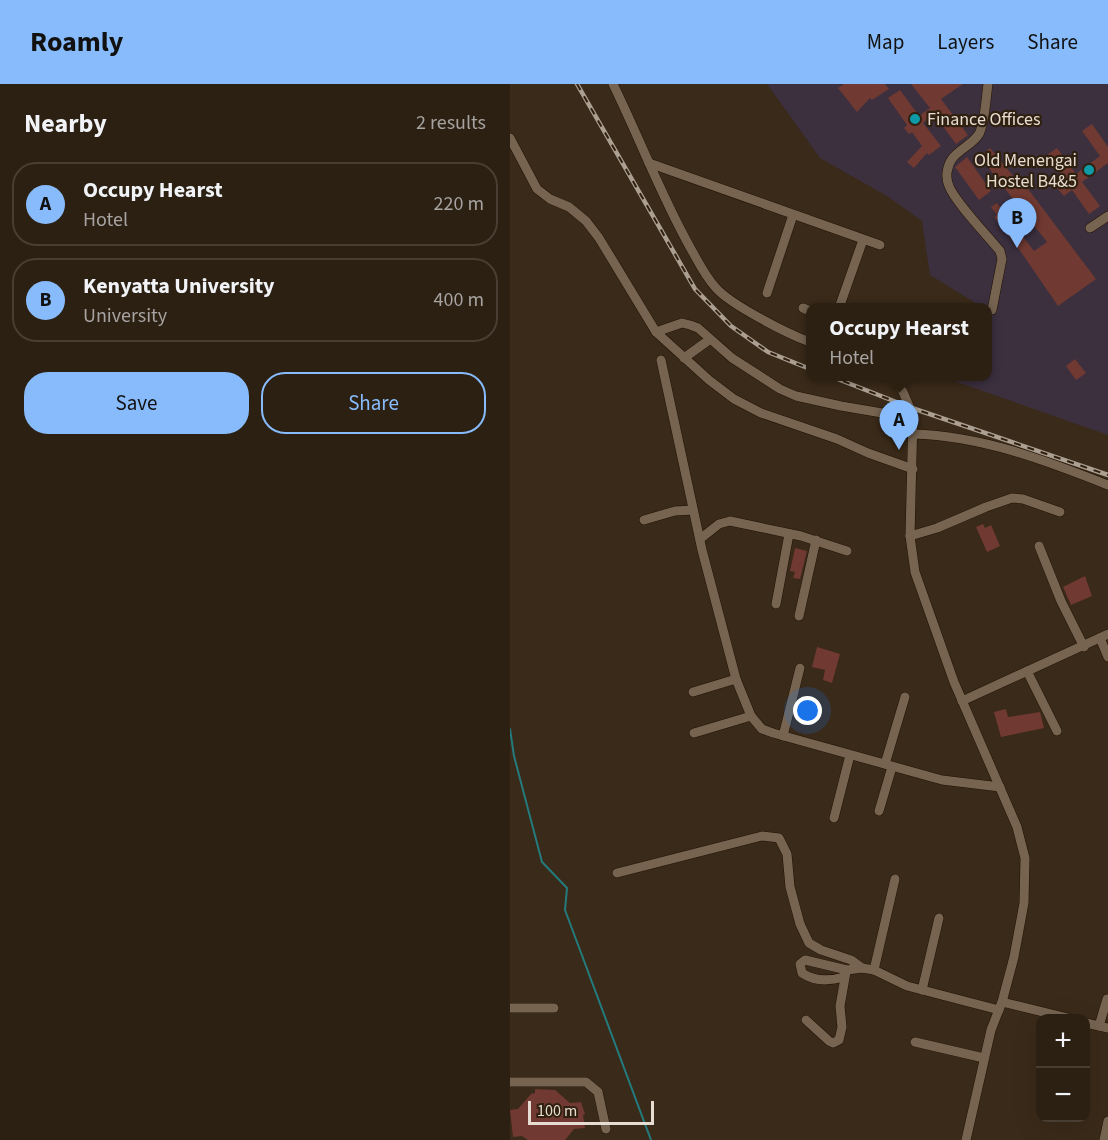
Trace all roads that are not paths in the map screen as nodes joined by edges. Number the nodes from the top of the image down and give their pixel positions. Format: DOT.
graph roads {
  1 [pos="614,84"];
  2 [pos="988,84"];
  3 [pos="510,138"];
  4 [pos="649,163"];
  5 [pos="793,215"];
  6 [pos="1108,216"];
  7 [pos="1090,228"];
  8 [pos="862,240"];
  9 [pos="880,245"];
  10 [pos="767,293"];
  11 [pos="841,303"];
  12 [pos="992,310"];
  13 [pos="656,332"];
  14 [pos="709,340"];
  15 [pos="806,340"];
  16 [pos="684,358"];
  17 [pos="661,360"];
  18 [pos="895,381"];
  19 [pos="913,416"];
  20 [pos="914,434"];
  21 [pos="913,469"];
  22 [pos="1108,485"];
  23 [pos="693,510"];
  24 [pos="1060,512"];
  25 [pos="644,520"];
  26 [pos="789,534"];
  27 [pos="910,536"];
  28 [pos="699,539"];
  29 [pos="816,540"];
  30 [pos="1039,546"];
  31 [pos="847,551"];
  32 [pos="776,604"];
  33 [pos="799,616"];
  34 [pos="1104,636"];
  35 [pos="1084,647"];
  36 [pos="1108,657"];
  37 [pos="800,668"];
  38 [pos="1027,671"];
  39 [pos="736,679"];
  40 [pos="693,692"];
  41 [pos="905,697"];
  42 [pos="963,701"];
  43 [pos="751,716"];
  44 [pos="1057,731"];
  45 [pos="694,733"];
  46 [pos="783,736"];
  47 [pos="850,755"];
  48 [pos="888,765"];
  49 [pos="1000,787"];
  50 [pos="879,811"];
  51 [pos="834,818"];
  52 [pos="617,873"];
  53 [pos="895,879"];
  54 [pos="939,918"];
  55 [pos="862,968"];
  56 [pos="874,969"];
  57 [pos="922,990"];
  58 [pos="1107,999"];
  59 [pos="1000,1006"];
  60 [pos="510,1008"];
  61 [pos="554,1008"];
  62 [pos="1045,1014"];
  63 [pos="806,1020"];
  64 [pos="1103,1027"];
  65 [pos="915,1042"];
  66 [pos="984,1058"];
  67 [pos="510,1082"];
  68 [pos="1108,1122"];
  69 [pos="606,1129"];
  70 [pos="966,1140"];
  71 [pos="1104,1140"];
  1 -- 4 [label="street"];
  2 -- 12 [label="street"];
  3 -- 13 [label="street"];
  4 -- 5 [label="street"];
  4 -- 15 [label="street"];
  5 -- 8 [label="street"];
  5 -- 10 [label="street"];
  6 -- 7 [label="street"];
  8 -- 9 [label="street"];
  8 -- 11 [label="street"];
  13 -- 14 [label="street"];
  13 -- 16 [label="street"];
  14 -- 16 [label="street"];
  14 -- 19 [label="street"];
  16 -- 21 [label="street"];
  17 -- 23 [label="street"];
  18 -- 19 [label="street"];
  19 -- 20 [label="street"];
  20 -- 21 [label="street"];
  20 -- 22 [label="street"];
  21 -- 27 [label="street"];
  23 -- 25 [label="street"];
  23 -- 28 [label="street"];
  24 -- 27 [label="street"];
  26 -- 28 [label="street"];
  26 -- 29 [label="street"];
  26 -- 32 [label="street"];
  27 -- 42 [label="street"];
  28 -- 39 [label="street"];
  29 -- 31 [label="street"];
  29 -- 33 [label="street"];
  30 -- 35 [label="street"];
  34 -- 35 [label="street"];
  34 -- 36 [label="street"];
  35 -- 38 [label="street"];
  37 -- 46 [label="street"];
  38 -- 42 [label="street"];
  38 -- 44 [label="street"];
  39 -- 40 [label="street"];
  39 -- 43 [label="street"];
  41 -- 48 [label="street"];
  42 -- 49 [label="street"];
  43 -- 45 [label="street"];
  43 -- 46 [label="street"];
  46 -- 47 [label="street"];
  47 -- 48 [label="street"];
  47 -- 51 [label="street"];
  48 -- 49 [label="street"];
  48 -- 50 [label="street"];
  49 -- 59 [label="street"];
  52 -- 55 [label="street"];
  53 -- 56 [label="street"];
  54 -- 57 [label="street"];
  55 -- 56 [label="street"];
  55 -- 63 [label="street"];
  56 -- 57 [label="street"];
  57 -- 59 [label="street"];
  58 -- 64 [label="street"];
  59 -- 62 [label="street"];
  59 -- 66 [label="street"];
  60 -- 61 [label="street"];
  65 -- 66 [label="street"];
  66 -- 70 [label="street"];
  67 -- 69 [label="street"];
  68 -- 71 [label="street"];
}
